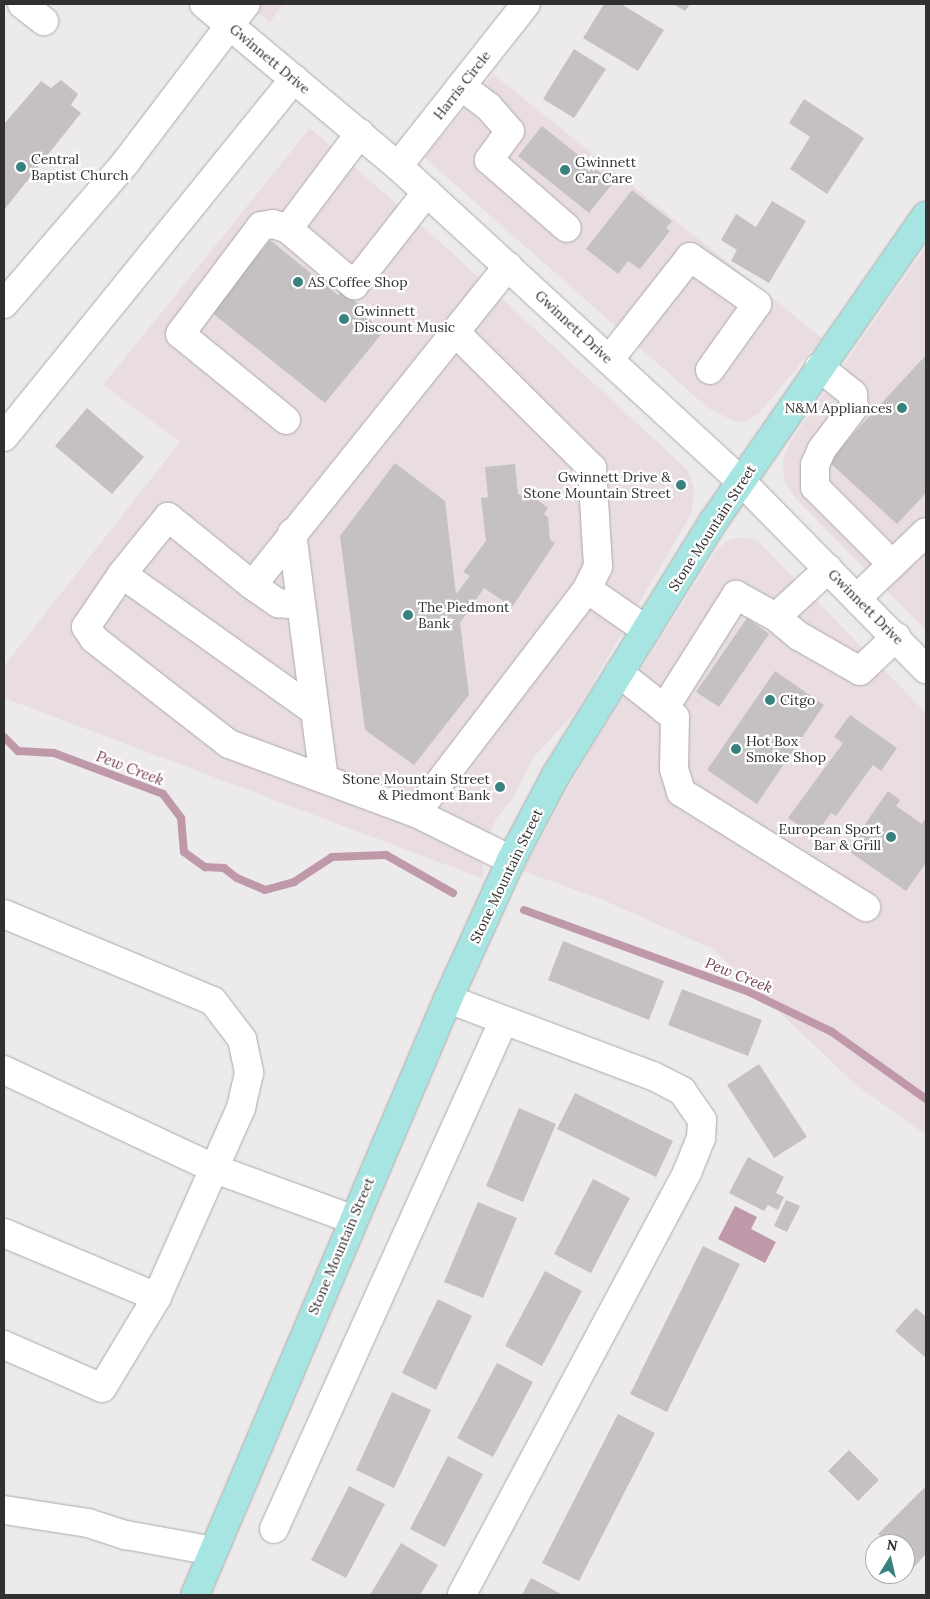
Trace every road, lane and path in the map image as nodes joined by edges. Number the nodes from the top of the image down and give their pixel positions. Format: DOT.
graph roads {
  1 [pos="22,4"];
  2 [pos="204,4"];
  3 [pos="246,4"];
  4 [pos="526,4"];
  5 [pos="44,21"];
  6 [pos="229,25"];
  7 [pos="294,79"];
  8 [pos="461,86"];
  9 [pos="360,133"];
  10 [pos="398,166"];
  11 [pos="427,192"];
  12 [pos="926,216"];
  13 [pos="567,228"];
  14 [pos="288,229"];
  15 [pos="508,266"];
  16 [pos="4,304"];
  17 [pos="455,332"];
  18 [pos="609,360"];
  19 [pos="820,367"];
  20 [pos="710,370"];
  21 [pos="286,420"];
  22 [pos="4,437"];
  23 [pos="741,481"];
  24 [pos="926,532"];
  25 [pos="292,534"];
  26 [pos="892,564"];
  27 [pos="828,569"];
  28 [pos="122,574"];
  29 [pos="252,585"];
  30 [pos="587,589"];
  31 [pos="857,598"];
  32 [pos="301,605"];
  33 [pos="776,617"];
  34 [pos="646,630"];
  35 [pos="896,637"];
  36 [pos="922,657"];
  37 [pos="619,673"];
  38 [pos="664,709"];
  39 [pos="315,711"];
  40 [pos="324,779"];
  41 [pos="416,813"];
  42 [pos="512,860"];
  43 [pos="866,907"];
  44 [pos="4,914"];
  45 [pos="448,999"];
  46 [pos="503,1022"];
  47 [pos="4,1070"];
  48 [pos="215,1169"];
  49 [pos="352,1219"];
  50 [pos="4,1233"];
  51 [pos="157,1297"];
  52 [pos="4,1346"];
  53 [pos="4,1510"];
  54 [pos="274,1529"];
  55 [pos="212,1551"];
  56 [pos="195,1595"];
  57 [pos="462,1595"];
  1 -- 5 [label="street"];
  2 -- 6 [label="street, Gwinnett Drive"];
  3 -- 6 [label="street"];
  4 -- 8 [label="street, Harris Circle"];
  6 -- 7 [label="street, Gwinnett Drive"];
  6 -- 16 [label="street"];
  7 -- 9 [label="street, Gwinnett Drive"];
  7 -- 22 [label="street"];
  8 -- 10 [label="street, Harris Circle"];
  8 -- 13 [label="street"];
  9 -- 10 [label="street, Gwinnett Drive"];
  9 -- 14 [label="street"];
  10 -- 11 [label="street, Gwinnett Drive"];
  11 -- 14 [label="street"];
  11 -- 15 [label="street, Gwinnett Drive"];
  12 -- 19 [label="main road, Stone Mountain Street"];
  14 -- 21 [label="street"];
  15 -- 17 [label="street"];
  15 -- 18 [label="street, Gwinnett Drive"];
  17 -- 25 [label="street"];
  17 -- 30 [label="street"];
  18 -- 20 [label="street"];
  18 -- 23 [label="street, Gwinnett Drive"];
  19 -- 23 [label="main road, Stone Mountain Street"];
  19 -- 26 [label="street"];
  23 -- 27 [label="street, Gwinnett Drive"];
  23 -- 34 [label="main road, Stone Mountain Street"];
  24 -- 26 [label="street"];
  25 -- 29 [label="street"];
  25 -- 32 [label="street"];
  26 -- 31 [label="street"];
  27 -- 31 [label="street, Gwinnett Drive"];
  27 -- 33 [label="street"];
  28 -- 29 [label="street"];
  28 -- 39 [label="street"];
  28 -- 40 [label="street"];
  29 -- 32 [label="street"];
  30 -- 34 [label="street"];
  30 -- 41 [label="street"];
  31 -- 35 [label="street, Gwinnett Drive"];
  32 -- 39 [label="street"];
  33 -- 35 [label="street"];
  33 -- 38 [label="street"];
  34 -- 37 [label="main road, Stone Mountain Street"];
  35 -- 36 [label="street, Gwinnett Drive"];
  37 -- 38 [label="street"];
  37 -- 42 [label="main road, Stone Mountain Street"];
  38 -- 43 [label="street"];
  39 -- 40 [label="street"];
  40 -- 41 [label="street"];
  41 -- 42 [label="street"];
  42 -- 45 [label="main road, Stone Mountain Street"];
  44 -- 48 [label="street"];
  45 -- 46 [label="street"];
  45 -- 49 [label="main road, Stone Mountain Street"];
  46 -- 54 [label="street"];
  46 -- 57 [label="street"];
  47 -- 48 [label="street"];
  48 -- 49 [label="street"];
  48 -- 51 [label="street"];
  49 -- 55 [label="main road, Stone Mountain Street"];
  50 -- 51 [label="street"];
  51 -- 52 [label="street"];
  53 -- 55 [label="street"];
  55 -- 56 [label="main road, Stone Mountain Street"];
}
